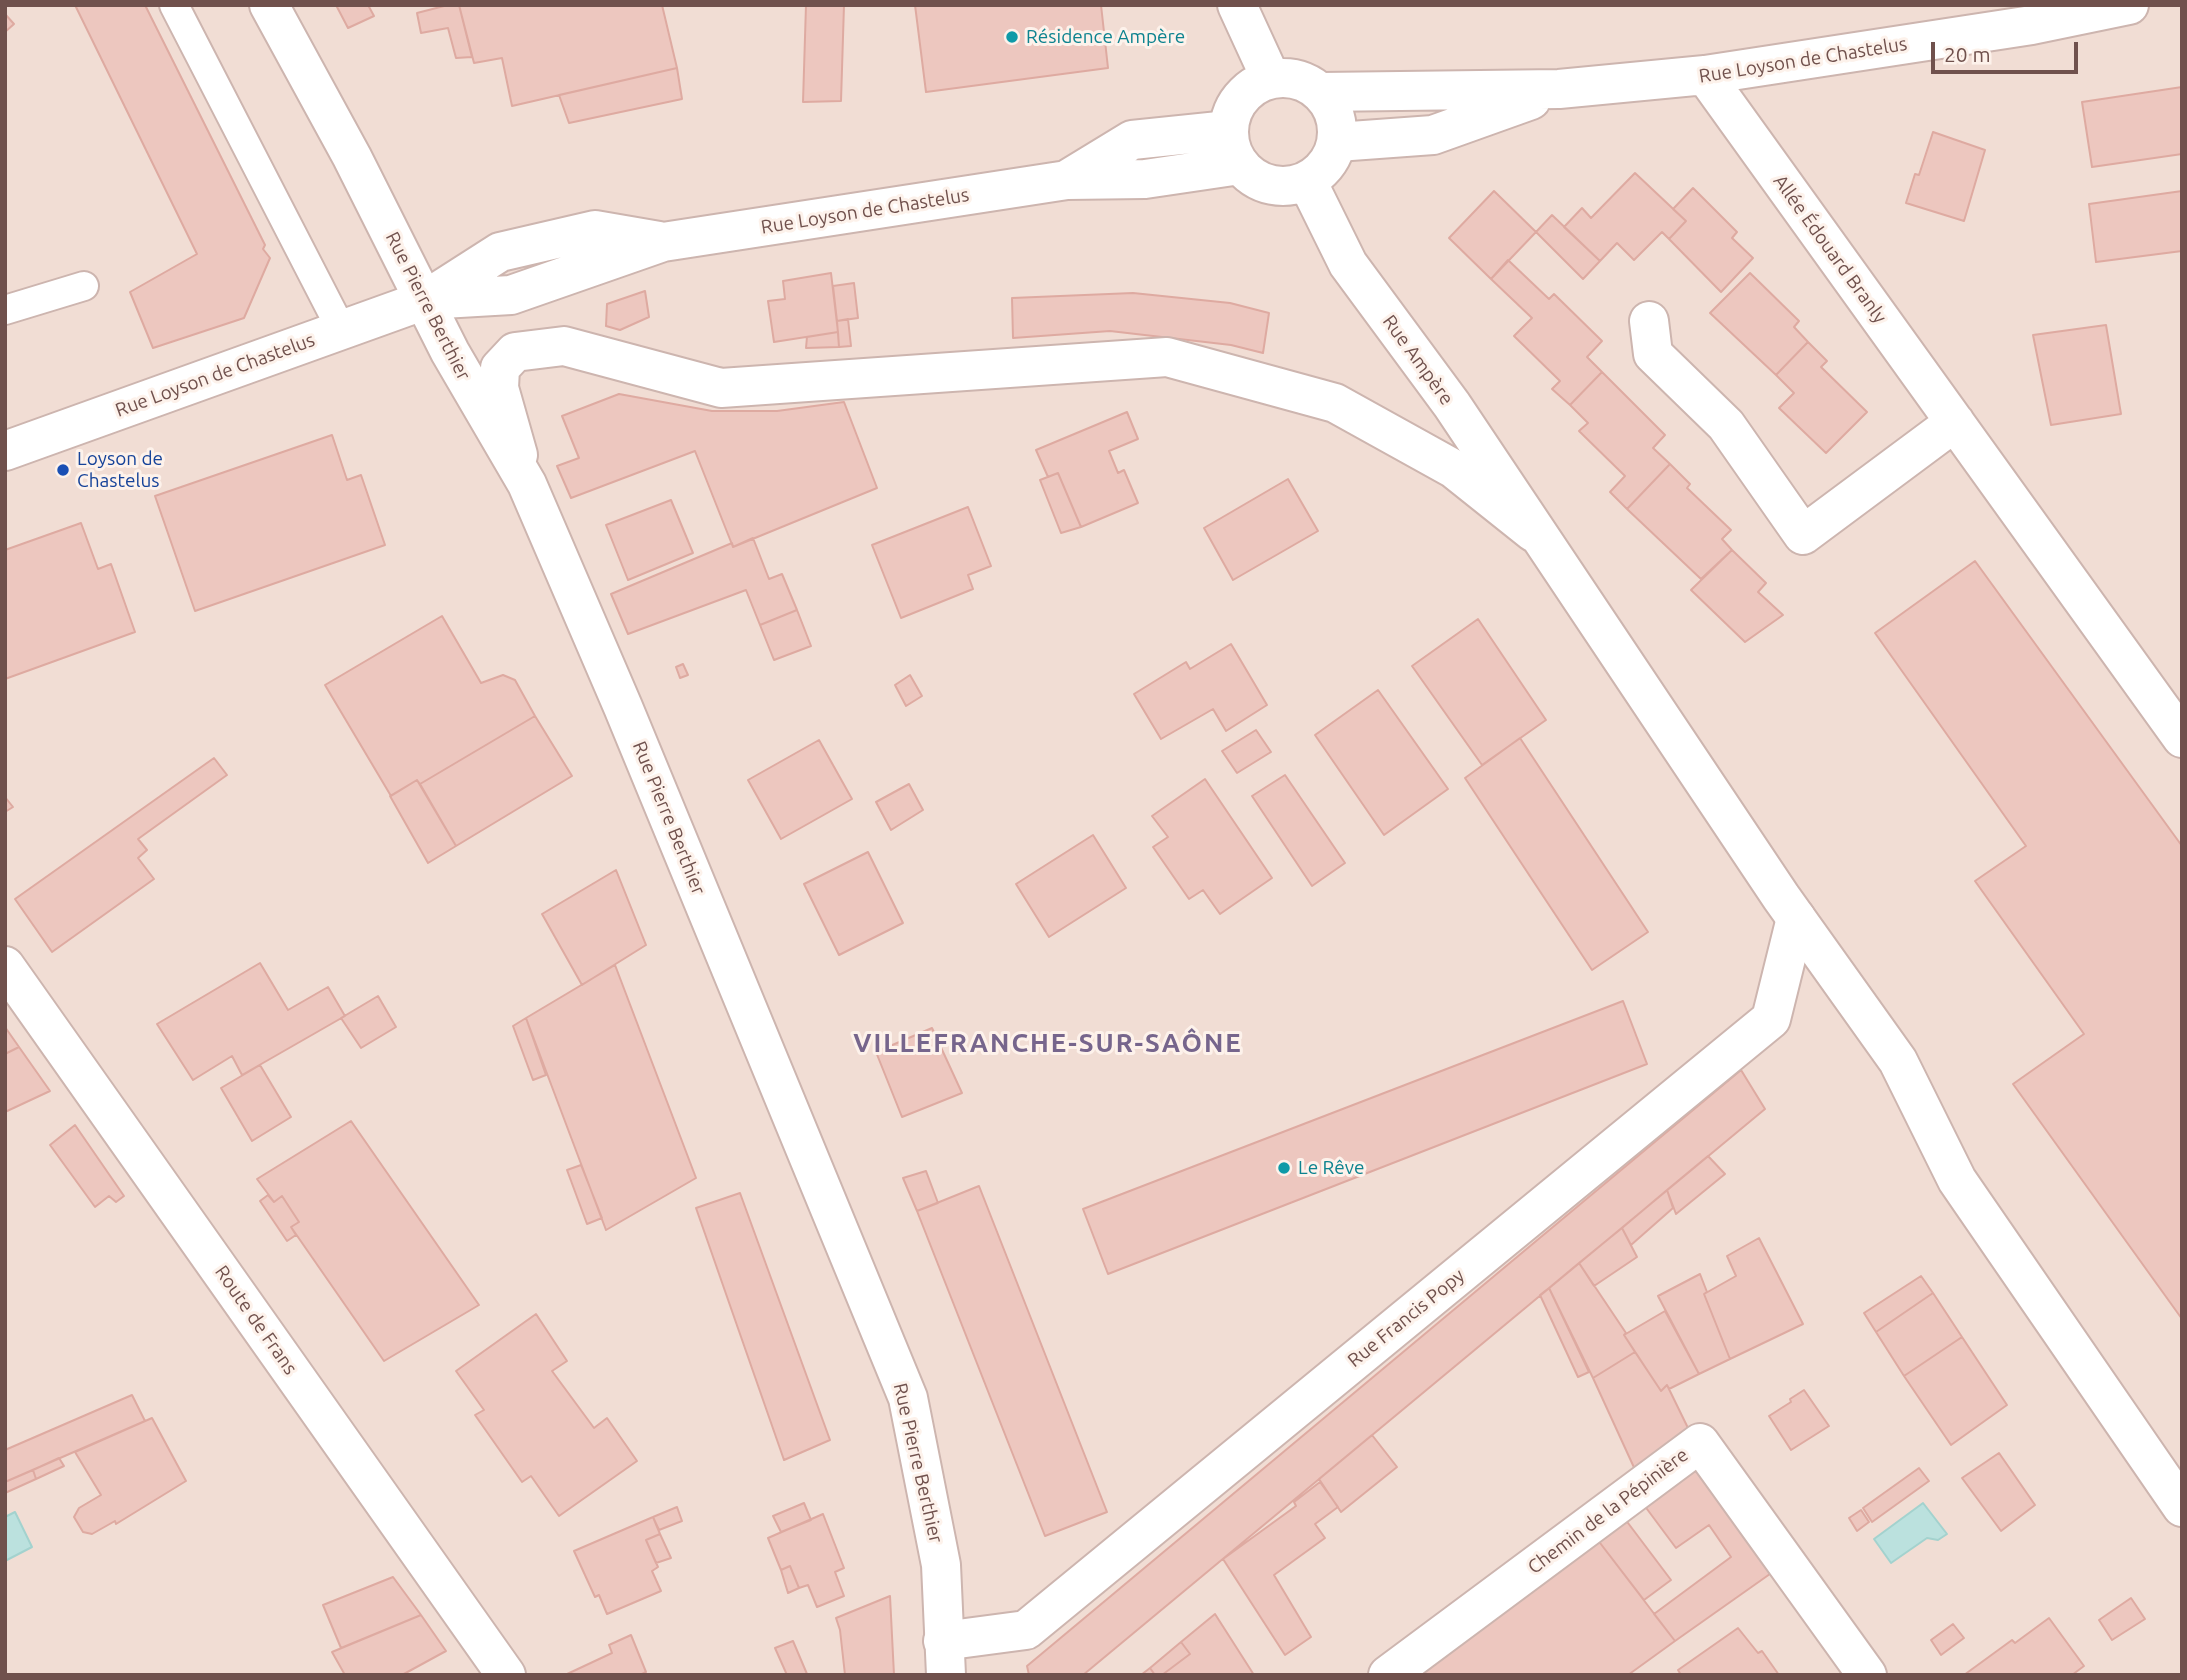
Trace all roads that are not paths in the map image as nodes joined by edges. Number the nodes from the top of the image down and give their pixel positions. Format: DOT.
graph roads {
  1 [pos="174,5"];
  2 [pos="269,5"];
  3 [pos="1237,5"];
  4 [pos="2129,5"];
  5 [pos="2030,15"];
  6 [pos="1705,75"];
  7 [pos="1271,79"];
  8 [pos="1559,89"];
  9 [pos="1321,92"];
  10 [pos="1337,142"];
  11 [pos="1234,147"];
  12 [pos="1307,181"];
  13 [pos="84,286"];
  14 [pos="425,300"];
  15 [pos="5,310"];
  16 [pos="1649,321"];
  17 [pos="341,329"];
  18 [pos="1955,422"];
  19 [pos="5,451"];
  20 [pos="527,484"];
  21 [pos="1537,535"];
  22 [pos="2182,738"];
  23 [pos="1796,918"];
  24 [pos="5,966"];
  25 [pos="2182,1507"];
  26 [pos="945,1658"];
  27 [pos="506,1675"];
  28 [pos="1388,1675"];
  29 [pos="1867,1675"];
  1 -- 17 [label="lane"];
  2 -- 14 [label="street, Rue Pierre Berthier"];
  3 -- 7 [label="street"];
  4 -- 5 [label="street, Rue Loyson de Chastelus"];
  5 -- 6 [label="street, Rue Loyson de Chastelus"];
  6 -- 8 [label="street, Rue Loyson de Chastelus"];
  6 -- 18 [label="street, Allée Édouard Branly"];
  7 -- 9 [label="street"];
  7 -- 11 [label="street"];
  8 -- 9 [label="street, Rue Loyson de Chastelus"];
  8 -- 10 [label="street, Rue Loyson de Chastelus"];
  9 -- 10 [label="street"];
  10 -- 12 [label="street"];
  11 -- 12 [label="street"];
  11 -- 14 [label="street, Rue Loyson de Chastelus"];
  12 -- 21 [label="street, Rue Ampère"];
  13 -- 15 [label="lane"];
  14 -- 17 [label="street, Rue Loyson de Chastelus"];
  14 -- 20 [label="street, Rue Pierre Berthier"];
  16 -- 18 [label="street"];
  17 -- 19 [label="street, Rue Loyson de Chastelus"];
  18 -- 22 [label="street, Allée Édouard Branly"];
  20 -- 21 [label="street"];
  20 -- 26 [label="street, Rue Pierre Berthier"];
  21 -- 23 [label="street, Rue Ampère"];
  23 -- 25 [label="street, Rue Ampère"];
  23 -- 26 [label="street, Rue Francis Popy"];
  24 -- 27 [label="street, Route de Frans"];
  28 -- 29 [label="street, Chemin de la Pépinière"];
}
